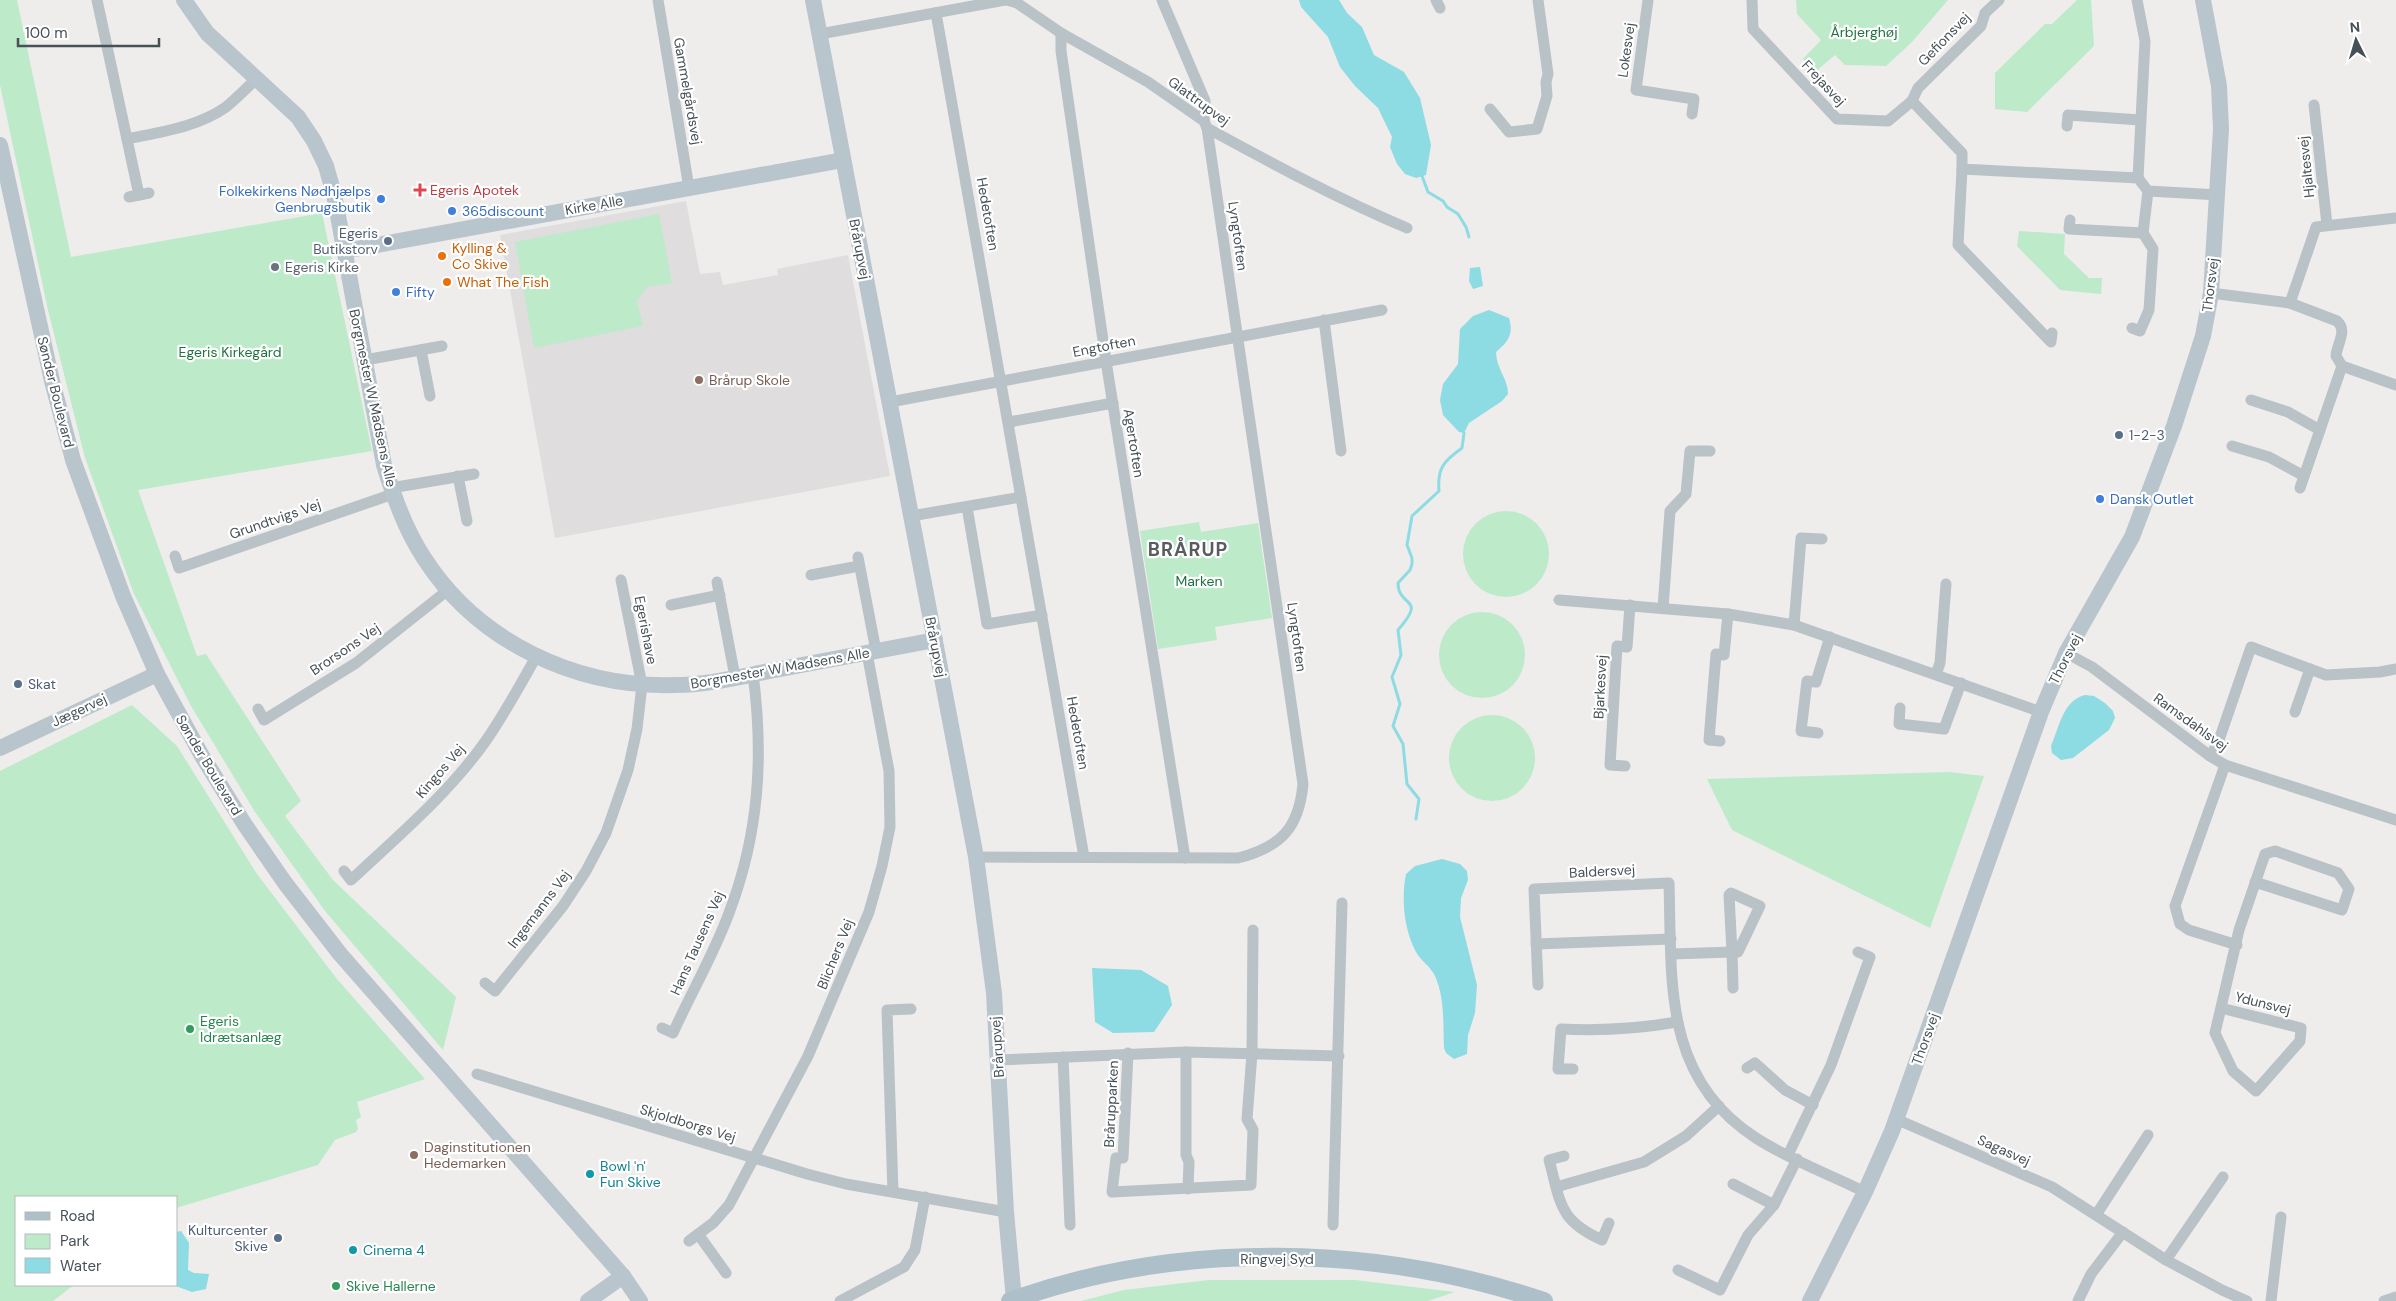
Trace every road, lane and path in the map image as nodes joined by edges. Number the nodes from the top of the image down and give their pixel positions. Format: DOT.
graph roads {
  1 [pos="97,0"];
  2 [pos="184,0"];
  3 [pos="658,0"];
  4 [pos="813,0"];
  5 [pos="1006,0"];
  6 [pos="1162,0"];
  7 [pos="1538,0"];
  8 [pos="1648,0"];
  9 [pos="1752,0"];
  10 [pos="1999,0"];
  11 [pos="2137,0"];
  12 [pos="2203,0"];
  13 [pos="936,13"];
  14 [pos="1061,32"];
  15 [pos="820,34"];
  16 [pos="257,78"];
  17 [pos="1912,101"];
  18 [pos="2314,105"];
  19 [pos="1490,109"];
  20 [pos="1692,114"];
  21 [pos="2140,120"];
  22 [pos="1206,125"];
  23 [pos="2067,126"];
  24 [pos="127,139"];
  25 [pos="0,145"];
  26 [pos="843,160"];
  27 [pos="1962,169"];
  28 [pos="2138,178"];
  29 [pos="689,188"];
  30 [pos="2148,191"];
  31 [pos="139,195"];
  32 [pos="2219,195"];
  33 [pos="2396,218"];
  34 [pos="2070,220"];
  35 [pos="2327,225"];
  36 [pos="1407,228"];
  37 [pos="2143,233"];
  38 [pos="344,251"];
  39 [pos="2211,293"];
  40 [pos="2290,303"];
  41 [pos="1382,310"];
  42 [pos="1324,320"];
  43 [pos="2132,328"];
  44 [pos="2052,333"];
  45 [pos="1238,336"];
  46 [pos="442,346"];
  47 [pos="421,350"];
  48 [pos="365,360"];
  49 [pos="1106,361"];
  50 [pos="2342,366"];
  51 [pos="1002,380"];
  52 [pos="2396,385"];
  53 [pos="430,396"];
  54 [pos="2251,400"];
  55 [pos="890,402"];
  56 [pos="1113,403"];
  57 [pos="1009,422"];
  58 [pos="2320,430"];
  59 [pos="2232,446"];
  60 [pos="1341,451"];
  61 [pos="1710,451"];
  62 [pos="474,474"];
  63 [pos="458,476"];
  64 [pos="2304,476"];
  65 [pos="2300,488"];
  66 [pos="392,491"];
  67 [pos="1021,497"];
  68 [pos="967,507"];
  69 [pos="911,516"];
  70 [pos="467,521"];
  71 [pos="1822,539"];
  72 [pos="175,556"];
  73 [pos="811,575"];
  74 [pos="621,580"];
  75 [pos="717,582"];
  76 [pos="1946,584"];
  77 [pos="448,590"];
  78 [pos="720,595"];
  79 [pos="1559,600"];
  80 [pos="671,605"];
  81 [pos="1630,605"];
  82 [pos="1663,608"];
  83 [pos="1728,614"];
  84 [pos="1042,615"];
  85 [pos="1794,625"];
  86 [pos="1830,636"];
  87 [pos="935,640"];
  88 [pos="871,652"];
  89 [pos="2066,652"];
  90 [pos="536,657"];
  91 [pos="2310,668"];
  92 [pos="2396,669"];
  93 [pos="157,674"];
  94 [pos="753,674"];
  95 [pos="1936,674"];
  96 [pos="736,677"];
  97 [pos="1961,683"];
  98 [pos="642,685"];
  99 [pos="1900,708"];
  100 [pos="258,709"];
  101 [pos="2041,712"];
  102 [pos="2295,712"];
  103 [pos="1818,733"];
  104 [pos="1720,742"];
  105 [pos="0,746"];
  106 [pos="2210,756"];
  107 [pos="2225,765"];
  108 [pos="1625,766"];
  109 [pos="2396,820"];
  110 [pos="976,857"];
  111 [pos="1084,857"];
  112 [pos="1185,858"];
  113 [pos="344,872"];
  114 [pos="2255,882"];
  115 [pos="1342,903"];
  116 [pos="1254,930"];
  117 [pos="1671,940"];
  118 [pos="1536,944"];
  119 [pos="2237,945"];
  120 [pos="1732,952"];
  121 [pos="1858,952"];
  122 [pos="1672,954"];
  123 [pos="485,983"];
  124 [pos="1538,985"];
  125 [pos="1733,988"];
  126 [pos="2221,1008"];
  127 [pos="911,1009"];
  128 [pos="1677,1022"];
  129 [pos="662,1028"];
  130 [pos="1186,1052"];
  131 [pos="1128,1053"];
  132 [pos="1252,1053"];
  133 [pos="1339,1056"];
  134 [pos="1063,1057"];
  135 [pos="998,1060"];
  136 [pos="1747,1068"];
  137 [pos="1573,1069"];
  138 [pos="477,1074"];
  139 [pos="1813,1105"];
  140 [pos="1719,1106"];
  141 [pos="1896,1119"];
  142 [pos="2148,1136"];
  143 [pos="1564,1156"];
  144 [pos="1793,1157"];
  145 [pos="753,1159"];
  146 [pos="2223,1177"];
  147 [pos="1733,1184"];
  148 [pos="1556,1187"];
  149 [pos="1188,1189"];
  150 [pos="893,1192"];
  151 [pos="1865,1192"];
  152 [pos="925,1197"];
  153 [pos="1774,1206"];
  154 [pos="1006,1212"];
  155 [pos="2096,1215"];
  156 [pos="2281,1217"];
  157 [pos="1609,1223"];
  158 [pos="1070,1224"];
  159 [pos="1333,1225"];
  160 [pos="2123,1232"];
  161 [pos="2166,1260"];
  162 [pos="1678,1270"];
  163 [pos="726,1274"];
  164 [pos="623,1276"];
  165 [pos="2396,1297"];
  166 [pos="1012,1300"];
  167 [pos="588,1301"];
  168 [pos="640,1301"];
  169 [pos="653,1301"];
  170 [pos="840,1301"];
  171 [pos="1544,1301"];
  172 [pos="1810,1301"];
  173 [pos="2078,1301"];
  174 [pos="2247,1301"];
  175 [pos="2271,1301"];
  176 [pos="2384,1301"];
  1 -- 24 [label="street"];
  2 -- 16 [label="street, Borgmester W Madsens Alle"];
  3 -- 29 [label="street, Gammelgårdsvej"];
  4 -- 15 [label="street, Brårupvej"];
  5 -- 13 [label="street"];
  5 -- 14 [label="street, Glattrupvej"];
  6 -- 22 [label="street, Lyngtoften"];
  7 -- 19 [label="street"];
  8 -- 20 [label="street, Lokesvej"];
  9 -- 17 [label="street, Frejasvej"];
  10 -- 17 [label="street, Gefionsvej"];
  11 -- 21 [label="street"];
  12 -- 32 [label="street, Thorsvej"];
  13 -- 15 [label="street"];
  13 -- 51 [label="street, Hedetoften"];
  14 -- 22 [label="street, Glattrupvej"];
  14 -- 49 [label="street, Agertoften"];
  15 -- 26 [label="street, Brårupvej"];
  16 -- 24 [label="street"];
  16 -- 38 [label="street, Borgmester W Madsens Alle"];
  17 -- 27 [label="street"];
  18 -- 35 [label="street, Hjaltesvej"];
  21 -- 23 [label="street"];
  21 -- 28 [label="street"];
  22 -- 36 [label="street, Glattrupvej"];
  22 -- 45 [label="street, Lyngtoften"];
  24 -- 31 [label="street"];
  25 -- 93 [label="street, Sønder Boulevard"];
  26 -- 29 [label="street, Kirke Alle"];
  26 -- 55 [label="street, Brårupvej"];
  27 -- 28 [label="street"];
  27 -- 44 [label="street"];
  28 -- 30 [label="street"];
  29 -- 38 [label="street, Kirke Alle"];
  30 -- 32 [label="street"];
  30 -- 37 [label="street"];
  32 -- 39 [label="street, Thorsvej"];
  33 -- 35 [label="street"];
  34 -- 37 [label="street"];
  35 -- 40 [label="street"];
  37 -- 43 [label="street"];
  38 -- 48 [label="street, Borgmester W Madsens Alle"];
  39 -- 40 [label="street"];
  39 -- 89 [label="street, Thorsvej"];
  40 -- 50 [label="street"];
  41 -- 42 [label="street, Engtoften"];
  42 -- 45 [label="street, Engtoften"];
  42 -- 60 [label="street"];
  45 -- 49 [label="street, Engtoften"];
  45 -- 112 [label="street, Lyngtoften"];
  46 -- 47 [label="street"];
  47 -- 48 [label="street"];
  47 -- 53 [label="street"];
  48 -- 66 [label="street, Borgmester W Madsens Alle"];
  49 -- 51 [label="street, Engtoften"];
  49 -- 56 [label="street, Agertoften"];
  50 -- 52 [label="street"];
  50 -- 58 [label="street"];
  51 -- 55 [label="street, Engtoften"];
  51 -- 57 [label="street, Hedetoften"];
  54 -- 58 [label="street"];
  55 -- 69 [label="street, Brårupvej"];
  56 -- 57 [label="street"];
  56 -- 112 [label="street, Agertoften"];
  57 -- 67 [label="street, Hedetoften"];
  58 -- 64 [label="street"];
  59 -- 64 [label="street"];
  61 -- 82 [label="street"];
  62 -- 63 [label="street"];
  63 -- 66 [label="street"];
  63 -- 70 [label="street"];
  64 -- 65 [label="street"];
  66 -- 72 [label="street, Grundtvigs Vej"];
  66 -- 77 [label="street, Borgmester W Madsens Alle"];
  67 -- 68 [label="street"];
  67 -- 84 [label="street, Hedetoften"];
  68 -- 69 [label="street"];
  68 -- 84 [label="street"];
  69 -- 87 [label="street, Brårupvej"];
  71 -- 85 [label="street"];
  73 -- 88 [label="street"];
  74 -- 98 [label="street, Egerishave"];
  75 -- 78 [label="street"];
  76 -- 95 [label="street"];
  77 -- 90 [label="street, Borgmester W Madsens Alle"];
  77 -- 100 [label="street, Brorsons Vej"];
  78 -- 80 [label="street"];
  78 -- 96 [label="street"];
  79 -- 81 [label="street"];
  81 -- 82 [label="street"];
  81 -- 108 [label="street, Bjarkesvej"];
  82 -- 83 [label="street"];
  83 -- 85 [label="street"];
  83 -- 104 [label="street"];
  84 -- 111 [label="street, Hedetoften"];
  85 -- 86 [label="street"];
  86 -- 95 [label="street"];
  86 -- 103 [label="street"];
  87 -- 88 [label="street, Borgmester W Madsens Alle"];
  87 -- 110 [label="street, Brårupvej"];
  88 -- 94 [label="street, Borgmester W Madsens Alle"];
  88 -- 145 [label="street, Blichers Vej"];
  89 -- 101 [label="street, Thorsvej"];
  89 -- 106 [label="street, Ramsdahlsvej"];
  90 -- 98 [label="street, Borgmester W Madsens Alle"];
  90 -- 113 [label="street, Kingos Vej"];
  91 -- 92 [label="street"];
  91 -- 102 [label="street"];
  91 -- 106 [label="street"];
  93 -- 105 [label="street, Jægervej"];
  93 -- 164 [label="street, Sønder Boulevard"];
  94 -- 96 [label="street, Borgmester W Madsens Alle"];
  94 -- 129 [label="street, Hans Tausens Vej"];
  95 -- 97 [label="street"];
  96 -- 98 [label="street, Borgmester W Madsens Alle"];
  97 -- 99 [label="street"];
  97 -- 101 [label="street"];
  98 -- 123 [label="street, Ingemanns Vej"];
  101 -- 141 [label="street, Thorsvej"];
  106 -- 107 [label="street, Ramsdahlsvej"];
  107 -- 109 [label="street, Ramsdahlsvej"];
  107 -- 119 [label="street"];
  110 -- 111 [label="street, Lyngtoften"];
  110 -- 135 [label="street, Brårupvej"];
  111 -- 112 [label="street, Lyngtoften"];
  114 -- 114 [label="street, Ydunsvej"];
  114 -- 119 [label="street, Ydunsvej"];
  115 -- 133 [label="street"];
  116 -- 132 [label="street, Brårupparken"];
  117 -- 118 [label="street"];
  117 -- 118 [label="street, Baldersvej"];
  117 -- 122 [label="street, Baldersvej"];
  118 -- 124 [label="street, Baldersvej"];
  119 -- 126 [label="street, Ydunsvej"];
  120 -- 120 [label="street"];
  120 -- 122 [label="street"];
  120 -- 125 [label="street"];
  121 -- 139 [label="street"];
  122 -- 128 [label="street, Baldersvej"];
  126 -- 126 [label="street, Ydunsvej"];
  127 -- 150 [label="street"];
  128 -- 137 [label="street"];
  128 -- 140 [label="street, Baldersvej"];
  130 -- 131 [label="street, Brårupparken"];
  130 -- 132 [label="street, Brårupparken"];
  130 -- 149 [label="street"];
  131 -- 134 [label="street, Brårupparken"];
  131 -- 149 [label="street, Brårupparken"];
  132 -- 133 [label="street, Brårupparken"];
  132 -- 149 [label="street, Brårupparken"];
  133 -- 159 [label="street"];
  134 -- 135 [label="street, Brårupparken"];
  134 -- 158 [label="street"];
  135 -- 154 [label="street, Brårupvej"];
  136 -- 139 [label="street"];
  138 -- 145 [label="street, Skjoldborgs Vej"];
  139 -- 144 [label="street"];
  140 -- 144 [label="street, Baldersvej"];
  140 -- 148 [label="street"];
  141 -- 151 [label="street, Thorsvej"];
  141 -- 155 [label="street, Sagasvej"];
  142 -- 155 [label="street"];
  143 -- 148 [label="street"];
  144 -- 151 [label="street, Baldersvej"];
  144 -- 153 [label="street"];
  145 -- 150 [label="street, Skjoldborgs Vej"];
  145 -- 163 [label="street, Blichers Vej"];
  146 -- 161 [label="street"];
  147 -- 153 [label="street"];
  148 -- 157 [label="street"];
  150 -- 152 [label="street, Skjoldborgs Vej"];
  151 -- 172 [label="street, Thorsvej"];
  152 -- 154 [label="street, Skjoldborgs Vej"];
  152 -- 170 [label="street"];
  153 -- 162 [label="street"];
  154 -- 166 [label="street, Brårupvej"];
  155 -- 160 [label="street, Sagasvej"];
  156 -- 175 [label="street"];
  160 -- 161 [label="street, Sagasvej"];
  160 -- 173 [label="street"];
  161 -- 174 [label="street, Sagasvej"];
  164 -- 167 [label="street"];
  164 -- 168 [label="street, Sønder Boulevard"];
  164 -- 169 [label="street, Sønder Boulevard"];
  165 -- 176 [label="street"];
  166 -- 171 [label="main road, Ringvej Syd"];
}
